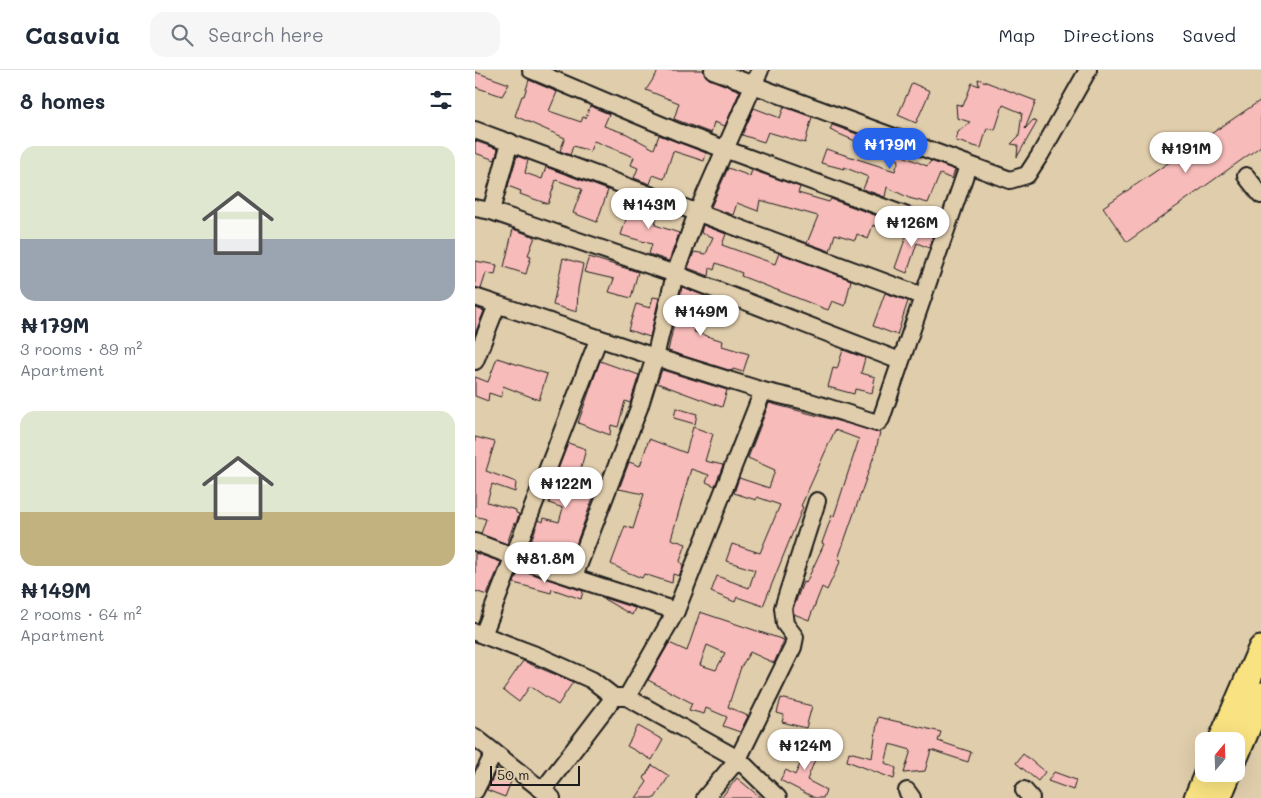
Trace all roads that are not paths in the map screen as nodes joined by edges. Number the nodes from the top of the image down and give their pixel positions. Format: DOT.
graph roads {
  1 [pos="531,70"];
  2 [pos="713,70"];
  3 [pos="1088,70"];
  4 [pos="757,77"];
  5 [pos="475,130"];
  6 [pos="510,142"];
  7 [pos="724,148"];
  8 [pos="968,166"];
  9 [pos="1246,176"];
  10 [pos="1261,195"];
  11 [pos="475,208"];
  12 [pos="491,211"];
  13 [pos="697,213"];
  14 [pos="945,230"];
  15 [pos="675,274"];
  16 [pos="922,296"];
  17 [pos="475,297"];
  18 [pos="497,304"];
  19 [pos="598,340"];
  20 [pos="655,358"];
  21 [pos="475,361"];
  22 [pos="900,361"];
  23 [pos="763,391"];
  24 [pos="817,501"];
  25 [pos="475,542"];
  26 [pos="512,556"];
  27 [pos="574,577"];
  28 [pos="676,611"];
  29 [pos="479,634"];
  30 [pos="1261,649"];
  31 [pos="1261,695"];
  32 [pos="620,697"];
  33 [pos="1225,732"];
  34 [pos="1245,733"];
  35 [pos="475,737"];
  36 [pos="494,753"];
  37 [pos="738,759"];
  38 [pos="1204,782"];
  39 [pos="1225,782"];
  40 [pos="475,791"];
  41 [pos="548,794"];
  42 [pos="705,798"];
  43 [pos="778,798"];
  44 [pos="1197,798"];
  45 [pos="1218,798"];
  1 -- 7 [label="street"];
  2 -- 4 [label="street"];
  3 -- 8 [label="street"];
  4 -- 7 [label="street"];
  4 -- 8 [label="street"];
  5 -- 6 [label="street"];
  6 -- 12 [label="street"];
  6 -- 13 [label="street"];
  7 -- 13 [label="street"];
  7 -- 14 [label="street"];
  8 -- 14 [label="street"];
  9 -- 10 [label="street"];
  11 -- 12 [label="street"];
  12 -- 15 [label="street"];
  13 -- 15 [label="street"];
  13 -- 16 [label="street"];
  14 -- 16 [label="street"];
  15 -- 20 [label="street"];
  15 -- 22 [label="street"];
  16 -- 22 [label="street"];
  17 -- 18 [label="street"];
  18 -- 19 [label="street"];
  18 -- 21 [label="street"];
  19 -- 20 [label="street"];
  19 -- 26 [label="street"];
  20 -- 23 [label="street"];
  20 -- 27 [label="street"];
  22 -- 23 [label="street"];
  23 -- 28 [label="street"];
  24 -- 37 [label="street"];
  25 -- 26 [label="street"];
  26 -- 27 [label="street"];
  26 -- 29 [label="street"];
  27 -- 28 [label="street"];
  28 -- 32 [label="street"];
  29 -- 32 [label="street"];
  30 -- 33 [label="highway"];
  31 -- 34 [label="highway"];
  32 -- 37 [label="street"];
  32 -- 41 [label="street"];
  35 -- 36 [label="street"];
  36 -- 40 [label="street"];
  36 -- 41 [label="street"];
  37 -- 42 [label="street"];
  37 -- 43 [label="street"];
  38 -- 44 [label="highway"];
  39 -- 45 [label="highway"];
}
